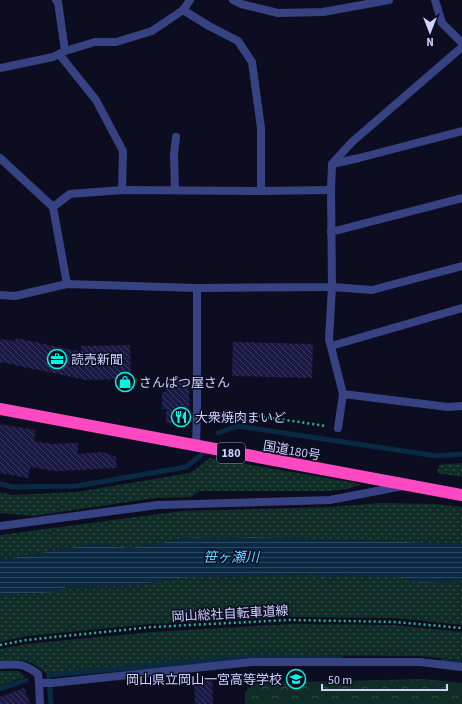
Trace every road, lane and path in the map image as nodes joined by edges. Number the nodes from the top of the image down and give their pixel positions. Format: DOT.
graph roads {
  1 [pos="56,0"];
  2 [pos="190,0"];
  3 [pos="233,0"];
  4 [pos="388,0"];
  5 [pos="434,0"];
  6 [pos="182,10"];
  7 [pos="462,43"];
  8 [pos="462,47"];
  9 [pos="62,53"];
  10 [pos="0,68"];
  11 [pos="462,132"];
  12 [pos="176,136"];
  13 [pos="0,158"];
  14 [pos="332,164"];
  15 [pos="122,190"];
  16 [pos="175,190"];
  17 [pos="331,190"];
  18 [pos="261,191"];
  19 [pos="462,198"];
  20 [pos="52,207"];
  21 [pos="331,232"];
  22 [pos="462,266"];
  23 [pos="67,284"];
  24 [pos="332,287"];
  25 [pos="197,288"];
  26 [pos="0,295"];
  27 [pos="462,308"];
  28 [pos="331,346"];
  29 [pos="342,394"];
  30 [pos="462,406"];
  31 [pos="0,409"];
  32 [pos="197,419"];
  33 [pos="338,428"];
  34 [pos="196,446"];
  35 [pos="407,485"];
  36 [pos="462,495"];
  37 [pos="0,526"];
  38 [pos="462,628"];
  39 [pos="0,645"];
  40 [pos="0,665"];
  41 [pos="462,667"];
  42 [pos="46,683"];
  43 [pos="40,704"];
  1 -- 9 [label="street"];
  2 -- 6 [label="street"];
  3 -- 4 [label="street"];
  5 -- 7 [label="street"];
  6 -- 9 [label="street"];
  6 -- 18 [label="street"];
  8 -- 14 [label="street"];
  9 -- 10 [label="street"];
  9 -- 15 [label="street"];
  11 -- 14 [label="street"];
  12 -- 16 [label="street"];
  13 -- 20 [label="street"];
  14 -- 17 [label="street"];
  15 -- 16 [label="street"];
  15 -- 20 [label="street"];
  16 -- 18 [label="street"];
  17 -- 18 [label="street"];
  17 -- 21 [label="street"];
  19 -- 21 [label="street"];
  20 -- 23 [label="street"];
  21 -- 24 [label="street"];
  22 -- 24 [label="street"];
  23 -- 25 [label="street"];
  23 -- 26 [label="street"];
  24 -- 25 [label="street"];
  24 -- 28 [label="street"];
  25 -- 32 [label="street"];
  27 -- 28 [label="street"];
  28 -- 29 [label="street"];
  29 -- 30 [label="street"];
  29 -- 33 [label="street"];
  31 -- 34 [label="highway, 国道180号 / 180"];
  32 -- 33 [label="path"];
  32 -- 34 [label="street"];
  34 -- 35 [label="highway, 国道180号 / 180"];
  35 -- 36 [label="highway, 国道180号 / 180"];
  35 -- 37 [label="street"];
  38 -- 39 [label="path, 岡山総社自転車道線"];
  40 -- 42 [label="street"];
  41 -- 42 [label="street"];
  42 -- 43 [label="street"];
}
